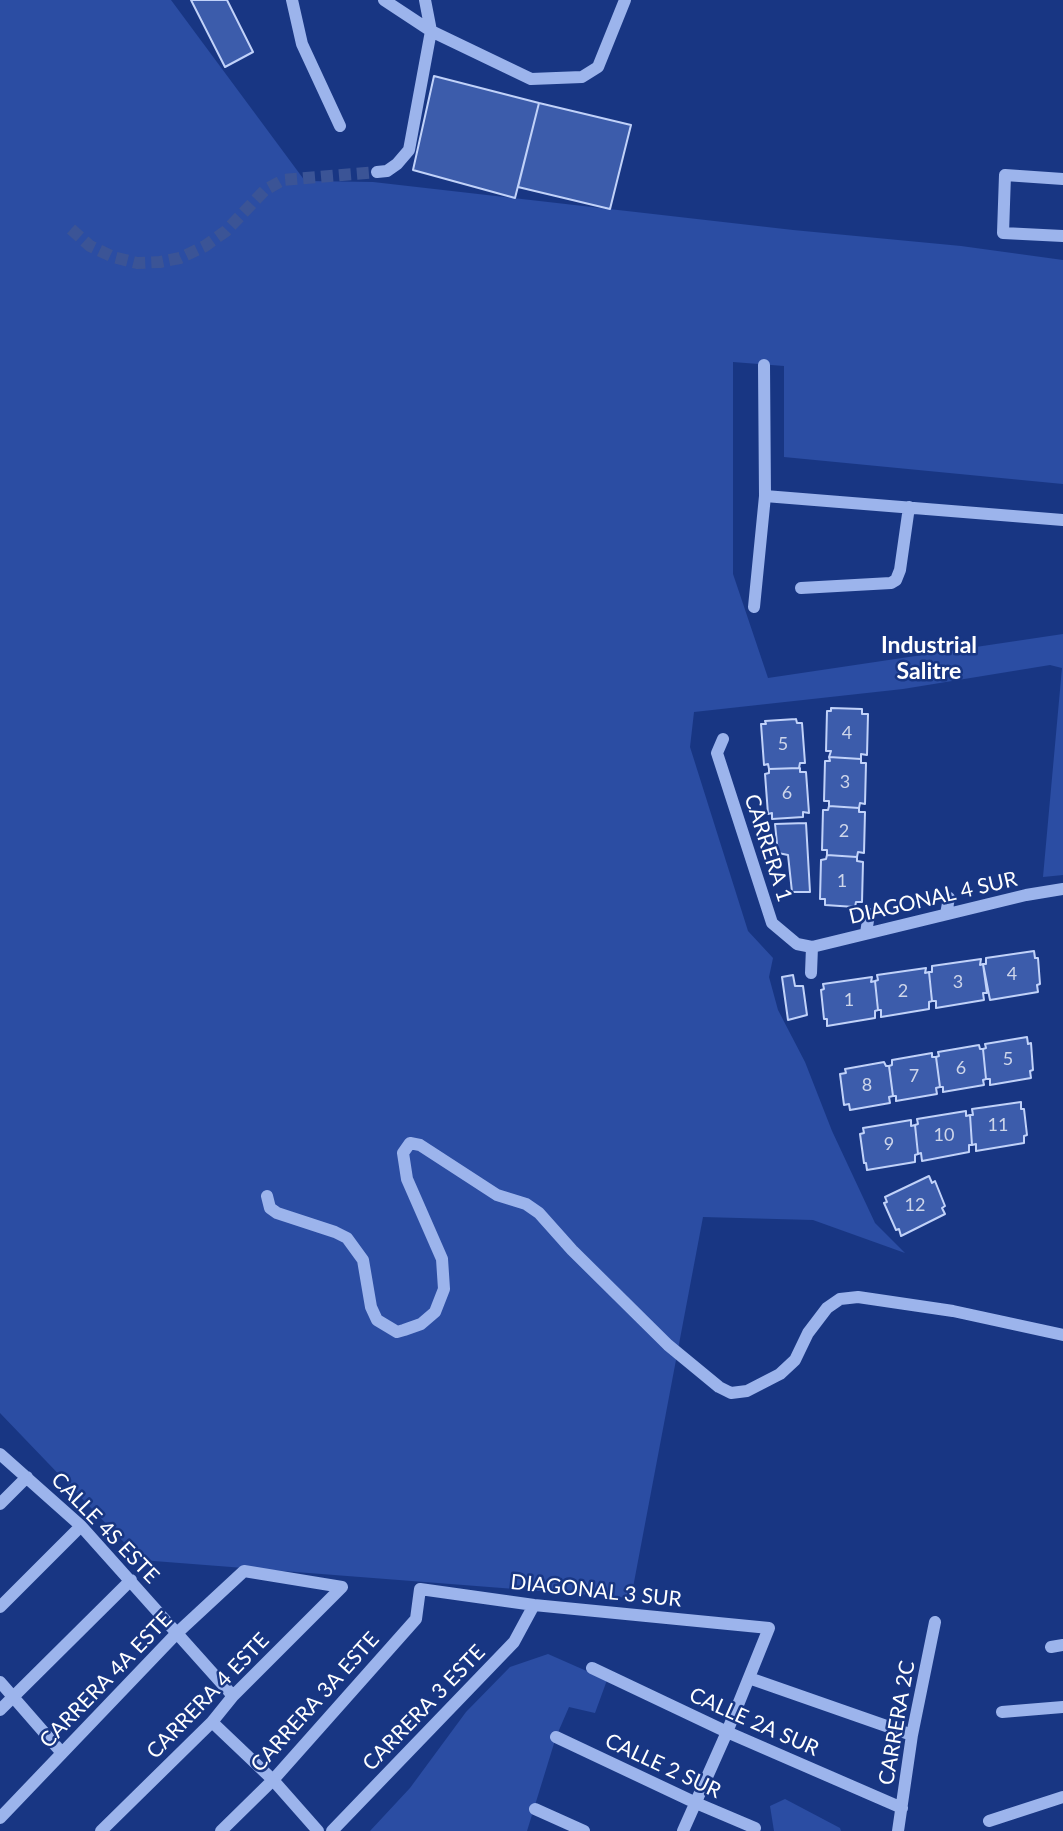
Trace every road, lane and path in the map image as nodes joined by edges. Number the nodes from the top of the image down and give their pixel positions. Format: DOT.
graph roads {
  1 [pos="292,0"];
  2 [pos="384,0"];
  3 [pos="425,0"];
  4 [pos="625,0"];
  5 [pos="431,31"];
  6 [pos="340,126"];
  7 [pos="376,172"];
  8 [pos="1063,179"];
  9 [pos="1063,236"];
  10 [pos="764,365"];
  11 [pos="765,496"];
  12 [pos="909,507"];
  13 [pos="1063,520"];
  14 [pos="801,588"];
  15 [pos="754,607"];
  16 [pos="723,739"];
  17 [pos="1063,889"];
  18 [pos="949,898"];
  19 [pos="869,914"];
  20 [pos="946,914"];
  21 [pos="866,933"];
  22 [pos="812,947"];
  23 [pos="811,974"];
  24 [pos="267,1196"];
  25 [pos="1063,1335"];
  26 [pos="0,1454"];
  27 [pos="27,1477"];
  28 [pos="0,1504"];
  29 [pos="81,1526"];
  30 [pos="244,1571"];
  31 [pos="131,1580"];
  32 [pos="420,1589"];
  33 [pos="534,1605"];
  34 [pos="0,1607"];
  35 [pos="935,1622"];
  36 [pos="176,1634"];
  37 [pos="592,1668"];
  38 [pos="749,1678"];
  39 [pos="0,1682"];
  40 [pos="233,1696"];
  41 [pos="13,1697"];
  42 [pos="1063,1707"];
  43 [pos="0,1710"];
  44 [pos="1002,1712"];
  45 [pos="212,1722"];
  46 [pos="727,1732"];
  47 [pos="912,1735"];
  48 [pos="556,1737"];
  49 [pos="62,1753"];
  50 [pos="273,1780"];
  51 [pos="1063,1797"];
  52 [pos="696,1803"];
  53 [pos="902,1808"];
  54 [pos="535,1809"];
  55 [pos="0,1818"];
  56 [pos="989,1821"];
  57 [pos="755,1828"];
  58 [pos="101,1831"];
  59 [pos="221,1831"];
  60 [pos="318,1831"];
  61 [pos="332,1831"];
  62 [pos="584,1831"];
  63 [pos="683,1831"];
  64 [pos="898,1831"];
  1 -- 6 [label="street"];
  2 -- 5 [label="street"];
  3 -- 5 [label="street"];
  4 -- 5 [label="street"];
  5 -- 7 [label="street"];
  8 -- 9 [label="street"];
  10 -- 11 [label="street"];
  11 -- 12 [label="street"];
  11 -- 15 [label="street"];
  12 -- 13 [label="street"];
  12 -- 14 [label="street"];
  16 -- 22 [label="street, CARRERA 1"];
  17 -- 20 [label="street, DIAGONAL 4 SUR"];
  18 -- 20 [label="street"];
  19 -- 21 [label="street"];
  20 -- 21 [label="street, DIAGONAL 4 SUR"];
  21 -- 22 [label="street, DIAGONAL 4 SUR"];
  22 -- 23 [label="street"];
  24 -- 25 [label="street"];
  26 -- 27 [label="street, CALLE 4S ESTE"];
  27 -- 28 [label="street"];
  27 -- 29 [label="street, CALLE 4S ESTE"];
  29 -- 31 [label="street, CALLE 4S ESTE"];
  29 -- 34 [label="street"];
  30 -- 36 [label="street, CARRERA 4A ESTE"];
  30 -- 40 [label="street, CARRERA 4 ESTE"];
  31 -- 36 [label="street, CALLE 4S ESTE"];
  31 -- 41 [label="street"];
  32 -- 33 [label="street, DIAGONAL 3 SUR"];
  32 -- 50 [label="street, CARRERA 3A ESTE"];
  33 -- 38 [label="street, DIAGONAL 3 SUR"];
  33 -- 61 [label="street, CARRERA 3 ESTE"];
  35 -- 47 [label="street, CARRERA 2C"];
  36 -- 40 [label="street, CALLE 4S ESTE"];
  36 -- 49 [label="street, CARRERA 4A ESTE"];
  37 -- 46 [label="street, CALLE 2A SUR"];
  38 -- 46 [label="street"];
  38 -- 47 [label="street"];
  39 -- 41 [label="street"];
  40 -- 45 [label="street, CARRERA 4 ESTE"];
  41 -- 43 [label="street"];
  41 -- 49 [label="street"];
  42 -- 44 [label="street"];
  45 -- 50 [label="street"];
  45 -- 58 [label="street, CARRERA 4 ESTE"];
  46 -- 52 [label="street"];
  46 -- 53 [label="street, CALLE 2A SUR"];
  47 -- 53 [label="street, CARRERA 2C"];
  48 -- 52 [label="street, CALLE 2 SUR"];
  49 -- 55 [label="street, CARRERA 4A ESTE"];
  50 -- 59 [label="street, CARRERA 3A ESTE"];
  50 -- 60 [label="street"];
  51 -- 56 [label="street"];
  52 -- 57 [label="street, CALLE 2 SUR"];
  52 -- 63 [label="street"];
  53 -- 64 [label="street, CARRERA 2C"];
  54 -- 62 [label="street"];
}
